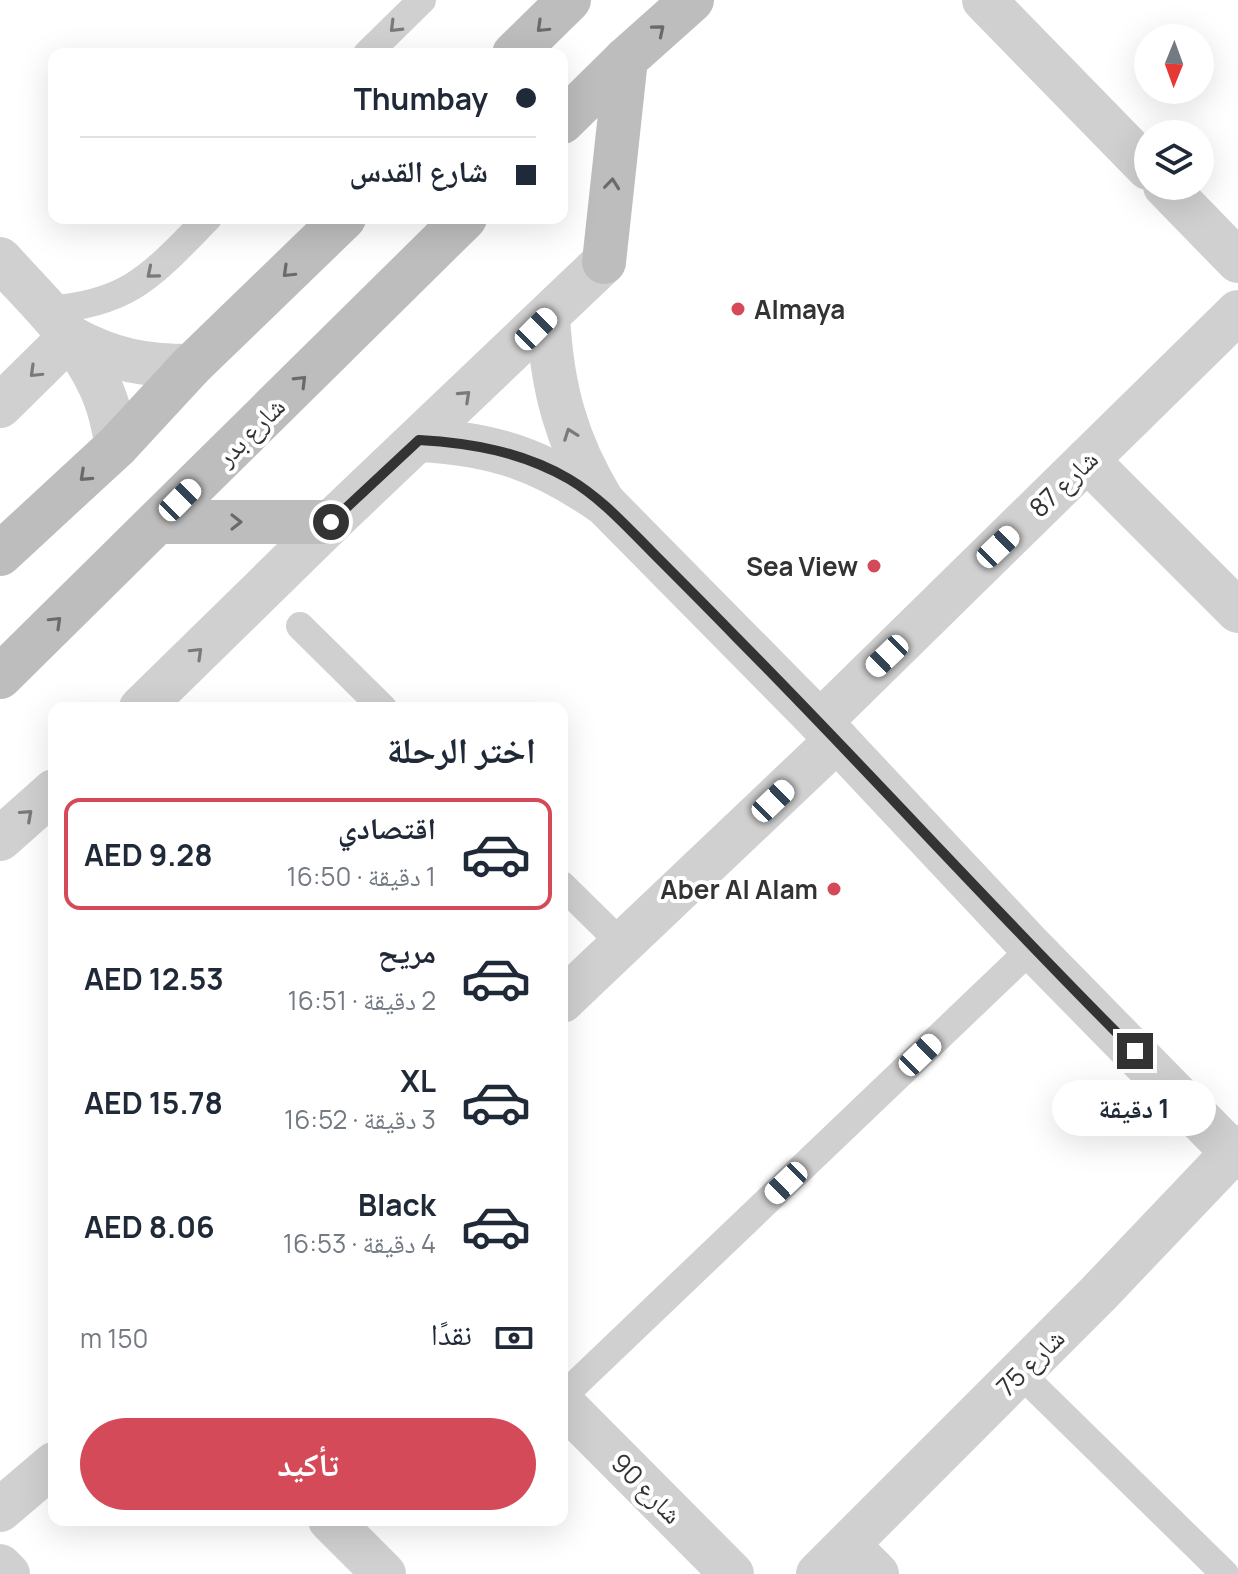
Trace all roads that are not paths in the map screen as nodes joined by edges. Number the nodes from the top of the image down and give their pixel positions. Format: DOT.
graph roads {
  1 [pos="422,0"];
  2 [pos="569,0"];
  3 [pos="692,0"];
  4 [pos="984,0"];
  5 [pos="373,48"];
  6 [pos="520,48"];
  7 [pos="626,59"];
  8 [pos="568,116"];
  9 [pos="1134,154"];
  10 [pos="1179,200"];
  11 [pos="202,224"];
  12 [pos="338,224"];
  13 [pos="459,224"];
  14 [pos="0,259"];
  15 [pos="1238,261"];
  16 [pos="604,262"];
  17 [pos="1238,312"];
  18 [pos="548,317"];
  19 [pos="58,324"];
  20 [pos="191,366"];
  21 [pos="0,406"];
  22 [pos="419,440"];
  23 [pos="117,446"];
  24 [pos="1087,460"];
  25 [pos="605,504"];
  26 [pos="158,522"];
  27 [pos="331,522"];
  28 [pos="0,554"];
  29 [pos="1238,611"];
  30 [pos="300,626"];
  31 [pos="0,677"];
  32 [pos="147,702"];
  33 [pos="377,702"];
  34 [pos="829,731"];
  35 [pos="48,796"];
  36 [pos="0,839"];
  37 [pos="568,891"];
  38 [pos="622,944"];
  39 [pos="1032,948"];
  40 [pos="568,995"];
  41 [pos="1236,1152"];
  42 [pos="1020,1373"];
  43 [pos="568,1394"];
  44 [pos="568,1406"];
  45 [pos="48,1469"];
  46 [pos="0,1510"];
  47 [pos="336,1526"];
  48 [pos="848,1564"];
  49 [pos="0,1566"];
  50 [pos="8,1574"];
  51 [pos="384,1574"];
  52 [pos="732,1574"];
  53 [pos="1225,1574"];
  1 -- 5 [label="lane, one-way"];
  2 -- 6 [label="main road, one-way"];
  7 -- 3 [label="main road, one-way"];
  4 -- 9 [label="street"];
  7 -- 8 [label="main road"];
  16 -- 7 [label="main road, one-way"];
  10 -- 15 [label="street"];
  11 -- 19 [label="lane, one-way"];
  12 -- 20 [label="main road, one-way"];
  26 -- 13 [label="main road, شارع بدر, one-way"];
  14 -- 19 [label="street"];
  16 -- 18 [label="street"];
  17 -- 24 [label="street, شارع 87"];
  22 -- 18 [label="street, one-way"];
  25 -- 18 [label="street, one-way"];
  19 -- 20 [label="street"];
  19 -- 21 [label="street, one-way"];
  19 -- 23 [label="street"];
  20 -- 23 [label="main road"];
  22 -- 25 [label="street"];
  22 -- 27 [label="street"];
  23 -- 28 [label="main road, one-way"];
  24 -- 29 [label="street"];
  24 -- 34 [label="street, شارع 87"];
  25 -- 34 [label="street"];
  26 -- 27 [label="main road, one-way"];
  31 -- 26 [label="main road, شارع بدر, one-way"];
  32 -- 27 [label="street, one-way"];
  30 -- 33 [label="lane"];
  34 -- 38 [label="street, شارع 87"];
  34 -- 39 [label="street"];
  36 -- 35 [label="street, one-way"];
  37 -- 38 [label="lane"];
  38 -- 40 [label="street, شارع 87"];
  39 -- 41 [label="street"];
  39 -- 43 [label="lane"];
  41 -- 42 [label="street, شارع 75"];
  42 -- 48 [label="street, شارع 75"];
  42 -- 53 [label="lane"];
  44 -- 52 [label="street, شارع 90"];
  45 -- 46 [label="street"];
  47 -- 51 [label="street"];
  49 -- 50 [label="street"];
}
